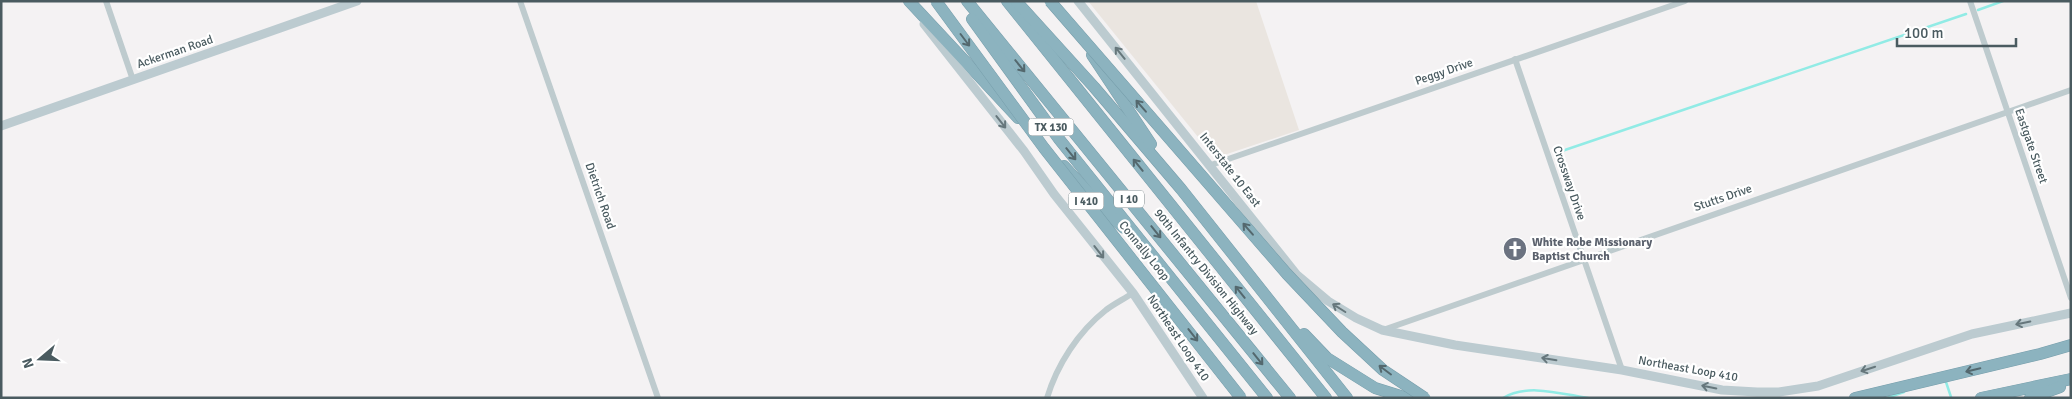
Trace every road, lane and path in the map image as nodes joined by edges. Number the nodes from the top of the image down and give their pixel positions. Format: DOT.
graph roads {
  1 [pos="106,1"];
  2 [pos="357,1"];
  3 [pos="520,1"];
  4 [pos="908,1"];
  5 [pos="936,1"];
  6 [pos="960,1"];
  7 [pos="967,1"];
  8 [pos="1007,1"];
  9 [pos="1016,1"];
  10 [pos="1050,1"];
  11 [pos="1058,1"];
  12 [pos="1078,1"];
  13 [pos="1685,1"];
  14 [pos="1970,1"];
  15 [pos="1515,59"];
  16 [pos="133,80"];
  17 [pos="2071,90"];
  18 [pos="2008,112"];
  19 [pos="1,126"];
  20 [pos="1211,165"];
  21 [pos="1182,189"];
  22 [pos="1148,249"];
  23 [pos="1583,258"];
  24 [pos="1258,284"];
  25 [pos="1132,293"];
  26 [pos="2071,298"];
  27 [pos="2071,313"];
  28 [pos="1382,330"];
  29 [pos="2071,345"];
  30 [pos="1622,370"];
  31 [pos="2071,381"];
  32 [pos="658,398"];
  33 [pos="1047,398"];
  34 [pos="1203,398"];
  35 [pos="1241,398"];
  36 [pos="1266,398"];
  37 [pos="1290,398"];
  38 [pos="1326,398"];
  39 [pos="1346,398"];
  40 [pos="1407,398"];
  41 [pos="1425,398"];
  42 [pos="1855,398"];
  43 [pos="1981,398"];
  44 [pos="2030,398"];
  1 -- 16 [label="street"];
  2 -- 16 [label="main road, Ackerman Road"];
  3 -- 32 [label="street, Dietrich Road"];
  4 -- 22 [label="highway"];
  4 -- 25 [label="main road, one-way"];
  5 -- 35 [label="highway, Connally Loop / I 410, one-way, bridge"];
  6 -- 22 [label="highway, TX 130, one-way"];
  7 -- 37 [label="highway, 90th Infantry Division Highway / I 10, one-way"];
  38 -- 8 [label="highway, 90th Infantry Division Highway / I 10, one-way"];
  9 -- 21 [label="highway"];
  41 -- 10 [label="highway, one-way, bridge"];
  11 -- 21 [label="highway"];
  20 -- 12 [label="main road, Interstate 10 East, one-way"];
  13 -- 15 [label="street, Peggy Drive"];
  14 -- 18 [label="street, Eastgate Street"];
  15 -- 20 [label="street, Peggy Drive"];
  15 -- 23 [label="street, Crossway Drive"];
  16 -- 19 [label="main road, Ackerman Road"];
  17 -- 18 [label="street, Stutts Drive"];
  18 -- 23 [label="street, Stutts Drive"];
  18 -- 26 [label="street, Eastgate Street"];
  28 -- 20 [label="main road, Interstate 10 East, one-way"];
  21 -- 24 [label="highway"];
  22 -- 36 [label="highway, TX 130"];
  23 -- 28 [label="street, Stutts Drive"];
  23 -- 30 [label="street, Crossway Drive"];
  24 -- 39 [label="highway"];
  24 -- 40 [label="highway"];
  25 -- 33 [label="street"];
  25 -- 34 [label="main road, Northeast Loop 410"];
  27 -- 30 [label="main road, Northeast Loop 410, one-way"];
  30 -- 28 [label="main road, Northeast Loop 410, one-way"];
  29 -- 42 [label="highway, one-way"];
  31 -- 43 [label="highway"];
  31 -- 44 [label="highway"];
}
